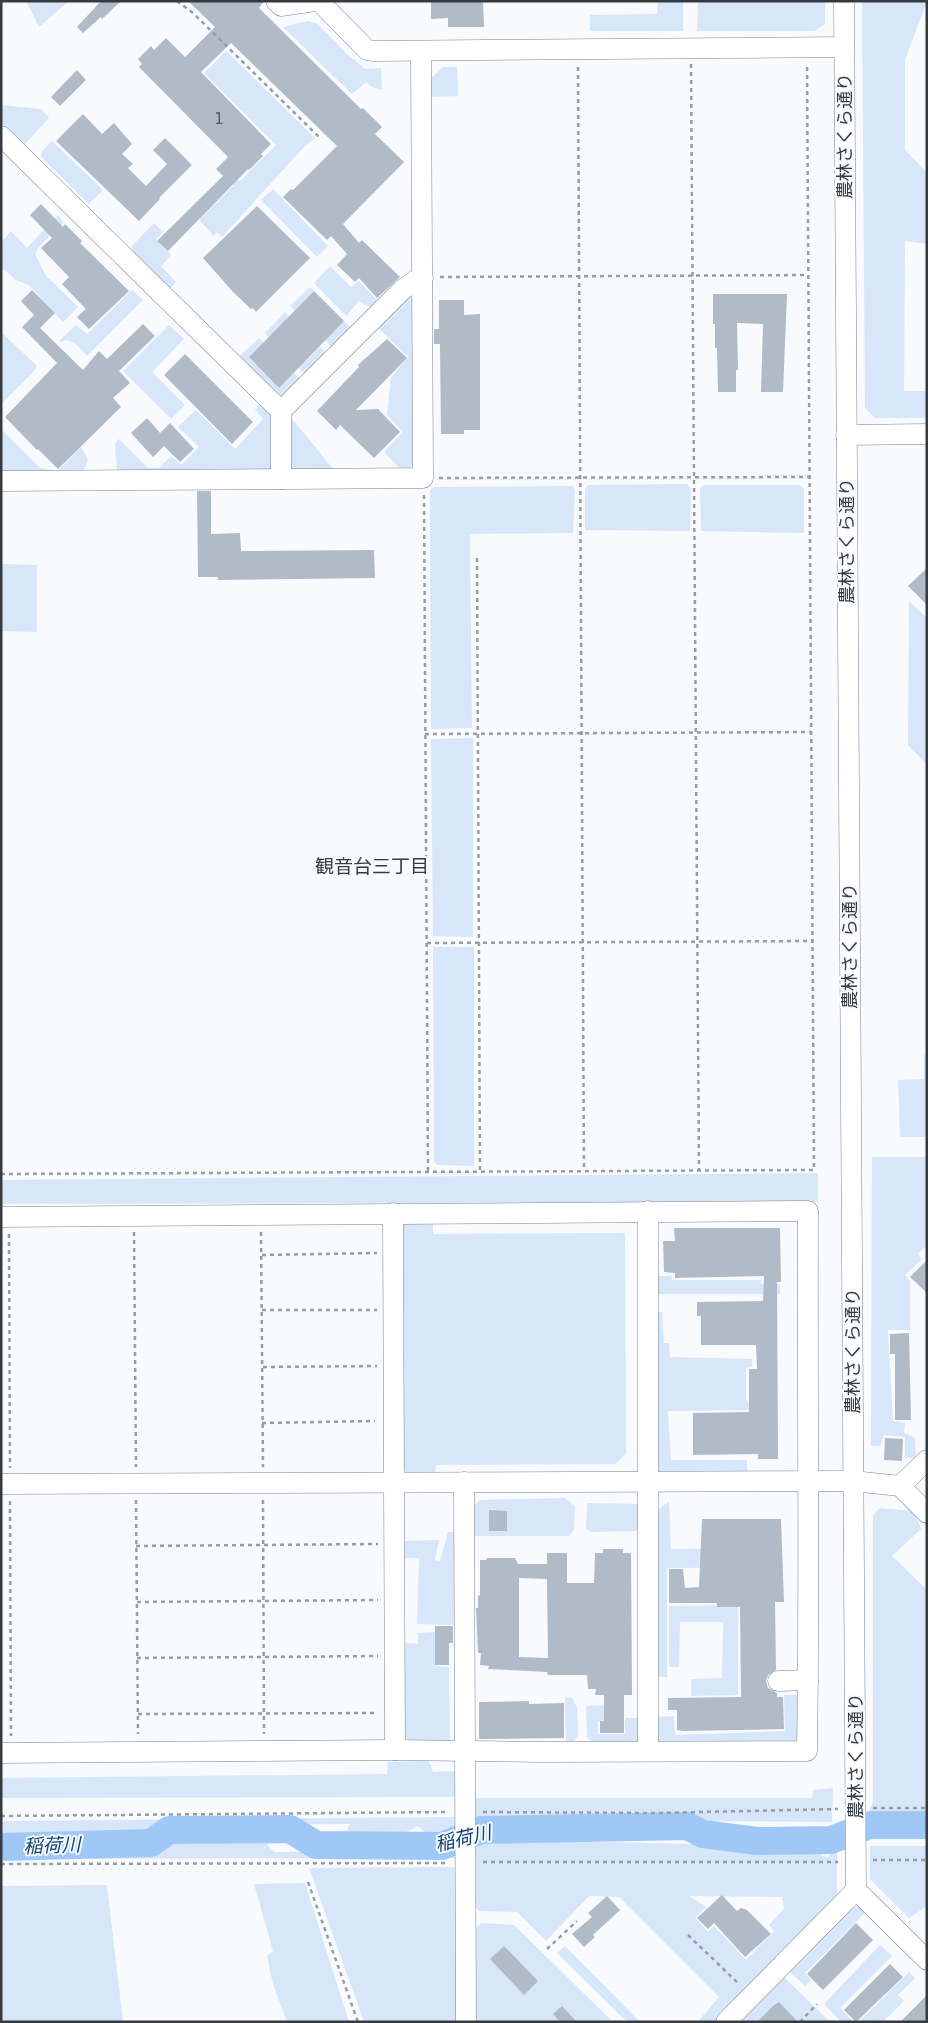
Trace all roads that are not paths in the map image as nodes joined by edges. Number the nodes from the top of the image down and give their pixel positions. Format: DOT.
graph roads {
  1 [pos="276,1"];
  2 [pos="317,1"];
  3 [pos="844,1"];
  4 [pos="844,47"];
  5 [pos="421,51"];
  6 [pos="1,136"];
  7 [pos="423,278"];
  8 [pos="281,411"];
  9 [pos="927,434"];
  10 [pos="846,435"];
  11 [pos="281,479"];
  12 [pos="1,481"];
  13 [pos="648,1211"];
  14 [pos="393,1213"];
  15 [pos="1,1217"];
  16 [pos="927,1460"];
  17 [pos="647,1481"];
  18 [pos="853,1481"];
  19 [pos="464,1482"];
  20 [pos="807,1482"];
  21 [pos="395,1483"];
  22 [pos="1,1484"];
  23 [pos="900,1486"];
  24 [pos="927,1512"];
  25 [pos="808,1680"];
  26 [pos="778,1681"];
  27 [pos="395,1750"];
  28 [pos="648,1751"];
  29 [pos="464,1752"];
  30 [pos="1,1753"];
  31 [pos="856,1890"];
  32 [pos="927,1960"];
  33 [pos="466,2022"];
  34 [pos="726,2022"];
  1 -- 2 [label="street"];
  2 -- 5 [label="street"];
  3 -- 4 [label="street, 農林さくら通り"];
  4 -- 5 [label="street"];
  4 -- 10 [label="street, 農林さくら通り"];
  5 -- 7 [label="street"];
  6 -- 8 [label="street"];
  7 -- 8 [label="street"];
  7 -- 11 [label="street"];
  8 -- 11 [label="street"];
  9 -- 10 [label="street"];
  10 -- 18 [label="street, 農林さくら通り"];
  11 -- 12 [label="street"];
  13 -- 14 [label="street"];
  13 -- 17 [label="street"];
  13 -- 20 [label="street"];
  14 -- 15 [label="street"];
  14 -- 21 [label="street"];
  16 -- 23 [label="street"];
  17 -- 19 [label="street"];
  17 -- 20 [label="street"];
  17 -- 28 [label="street"];
  18 -- 20 [label="street"];
  18 -- 23 [label="street"];
  18 -- 31 [label="street, 農林さくら通り"];
  19 -- 21 [label="street"];
  19 -- 29 [label="street"];
  20 -- 25 [label="street"];
  21 -- 22 [label="street"];
  21 -- 27 [label="street"];
  23 -- 24 [label="street"];
  25 -- 26 [label="street"];
  25 -- 28 [label="street"];
  27 -- 29 [label="street"];
  27 -- 30 [label="street"];
  28 -- 29 [label="street"];
  29 -- 33 [label="street"];
  31 -- 32 [label="street"];
  31 -- 34 [label="street"];
}
